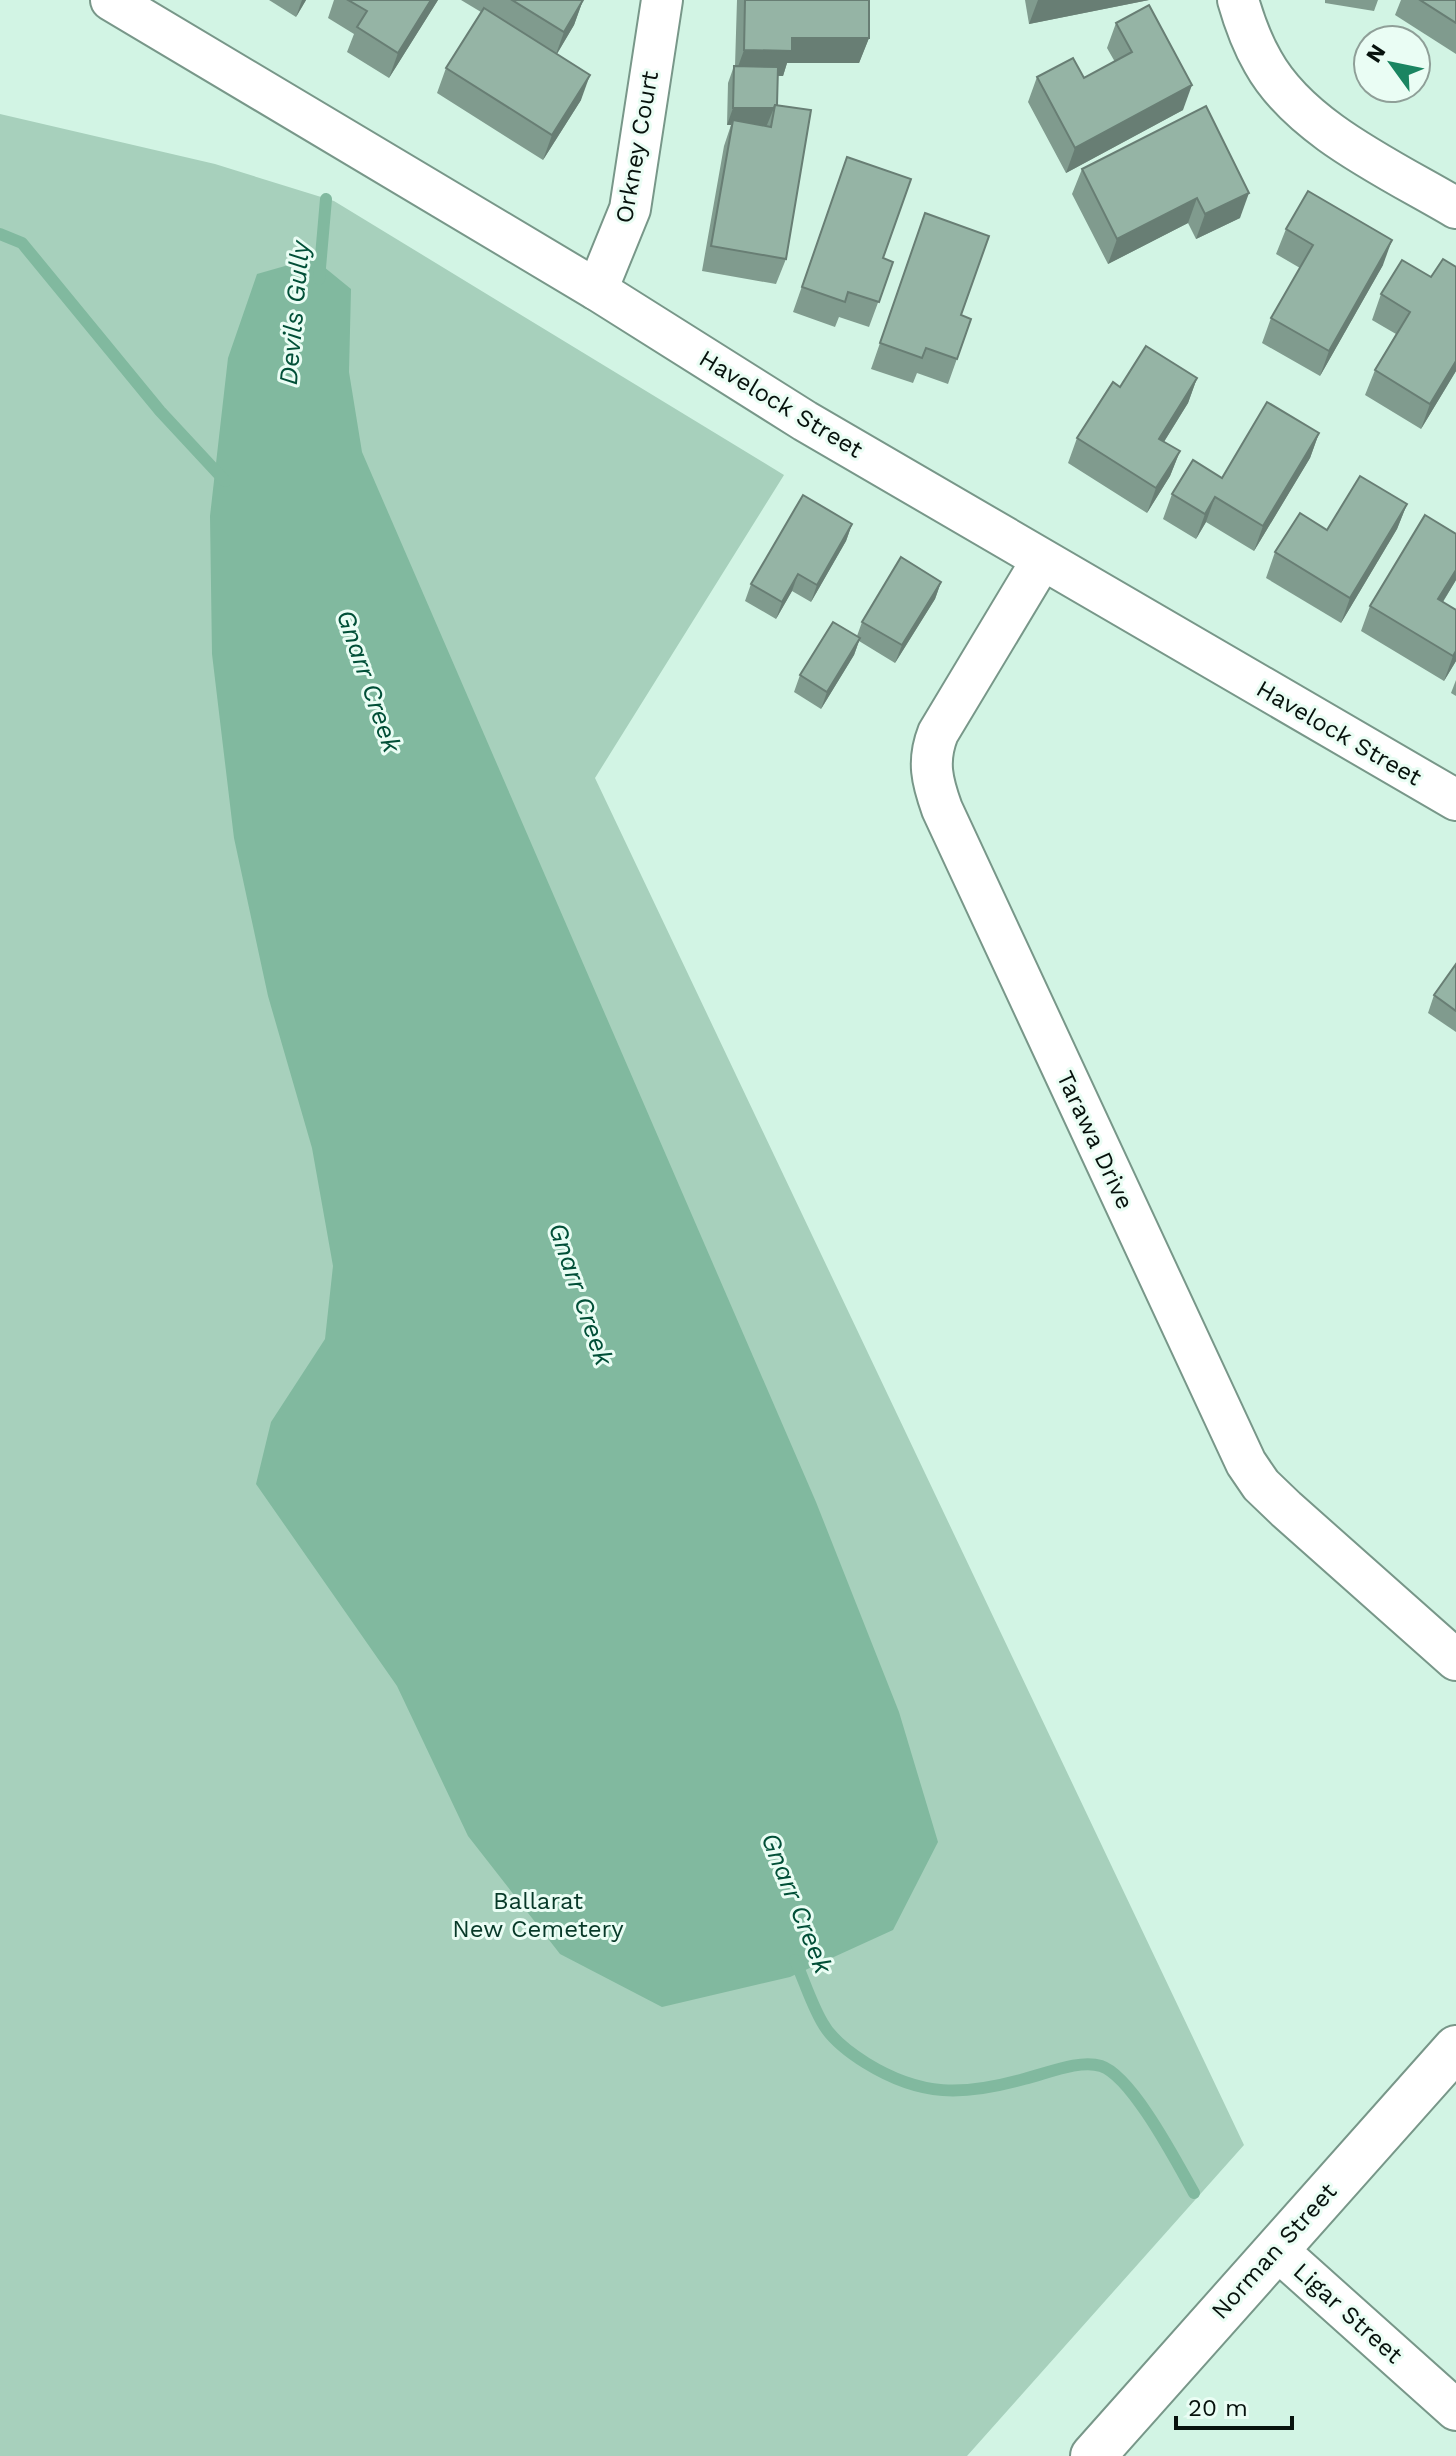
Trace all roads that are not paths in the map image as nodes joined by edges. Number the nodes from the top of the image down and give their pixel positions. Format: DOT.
graph roads {
  1 [pos="111,0"];
  2 [pos="662,0"];
  3 [pos="1238,0"];
  4 [pos="1456,208"];
  5 [pos="597,290"];
  6 [pos="1042,560"];
  7 [pos="1456,800"];
  8 [pos="1456,1660"];
  9 [pos="1456,2048"];
  10 [pos="1276,2249"];
  11 [pos="1456,2410"];
  12 [pos="1093,2456"];
  1 -- 5 [label="street, Havelock Street"];
  2 -- 5 [label="street, Orkney Court"];
  3 -- 4 [label="street"];
  5 -- 6 [label="street, Havelock Street"];
  6 -- 7 [label="street, Havelock Street"];
  6 -- 8 [label="street, Tarawa Drive"];
  9 -- 10 [label="street, Norman Street"];
  10 -- 11 [label="street, Ligar Street"];
  10 -- 12 [label="street, Norman Street"];
}
